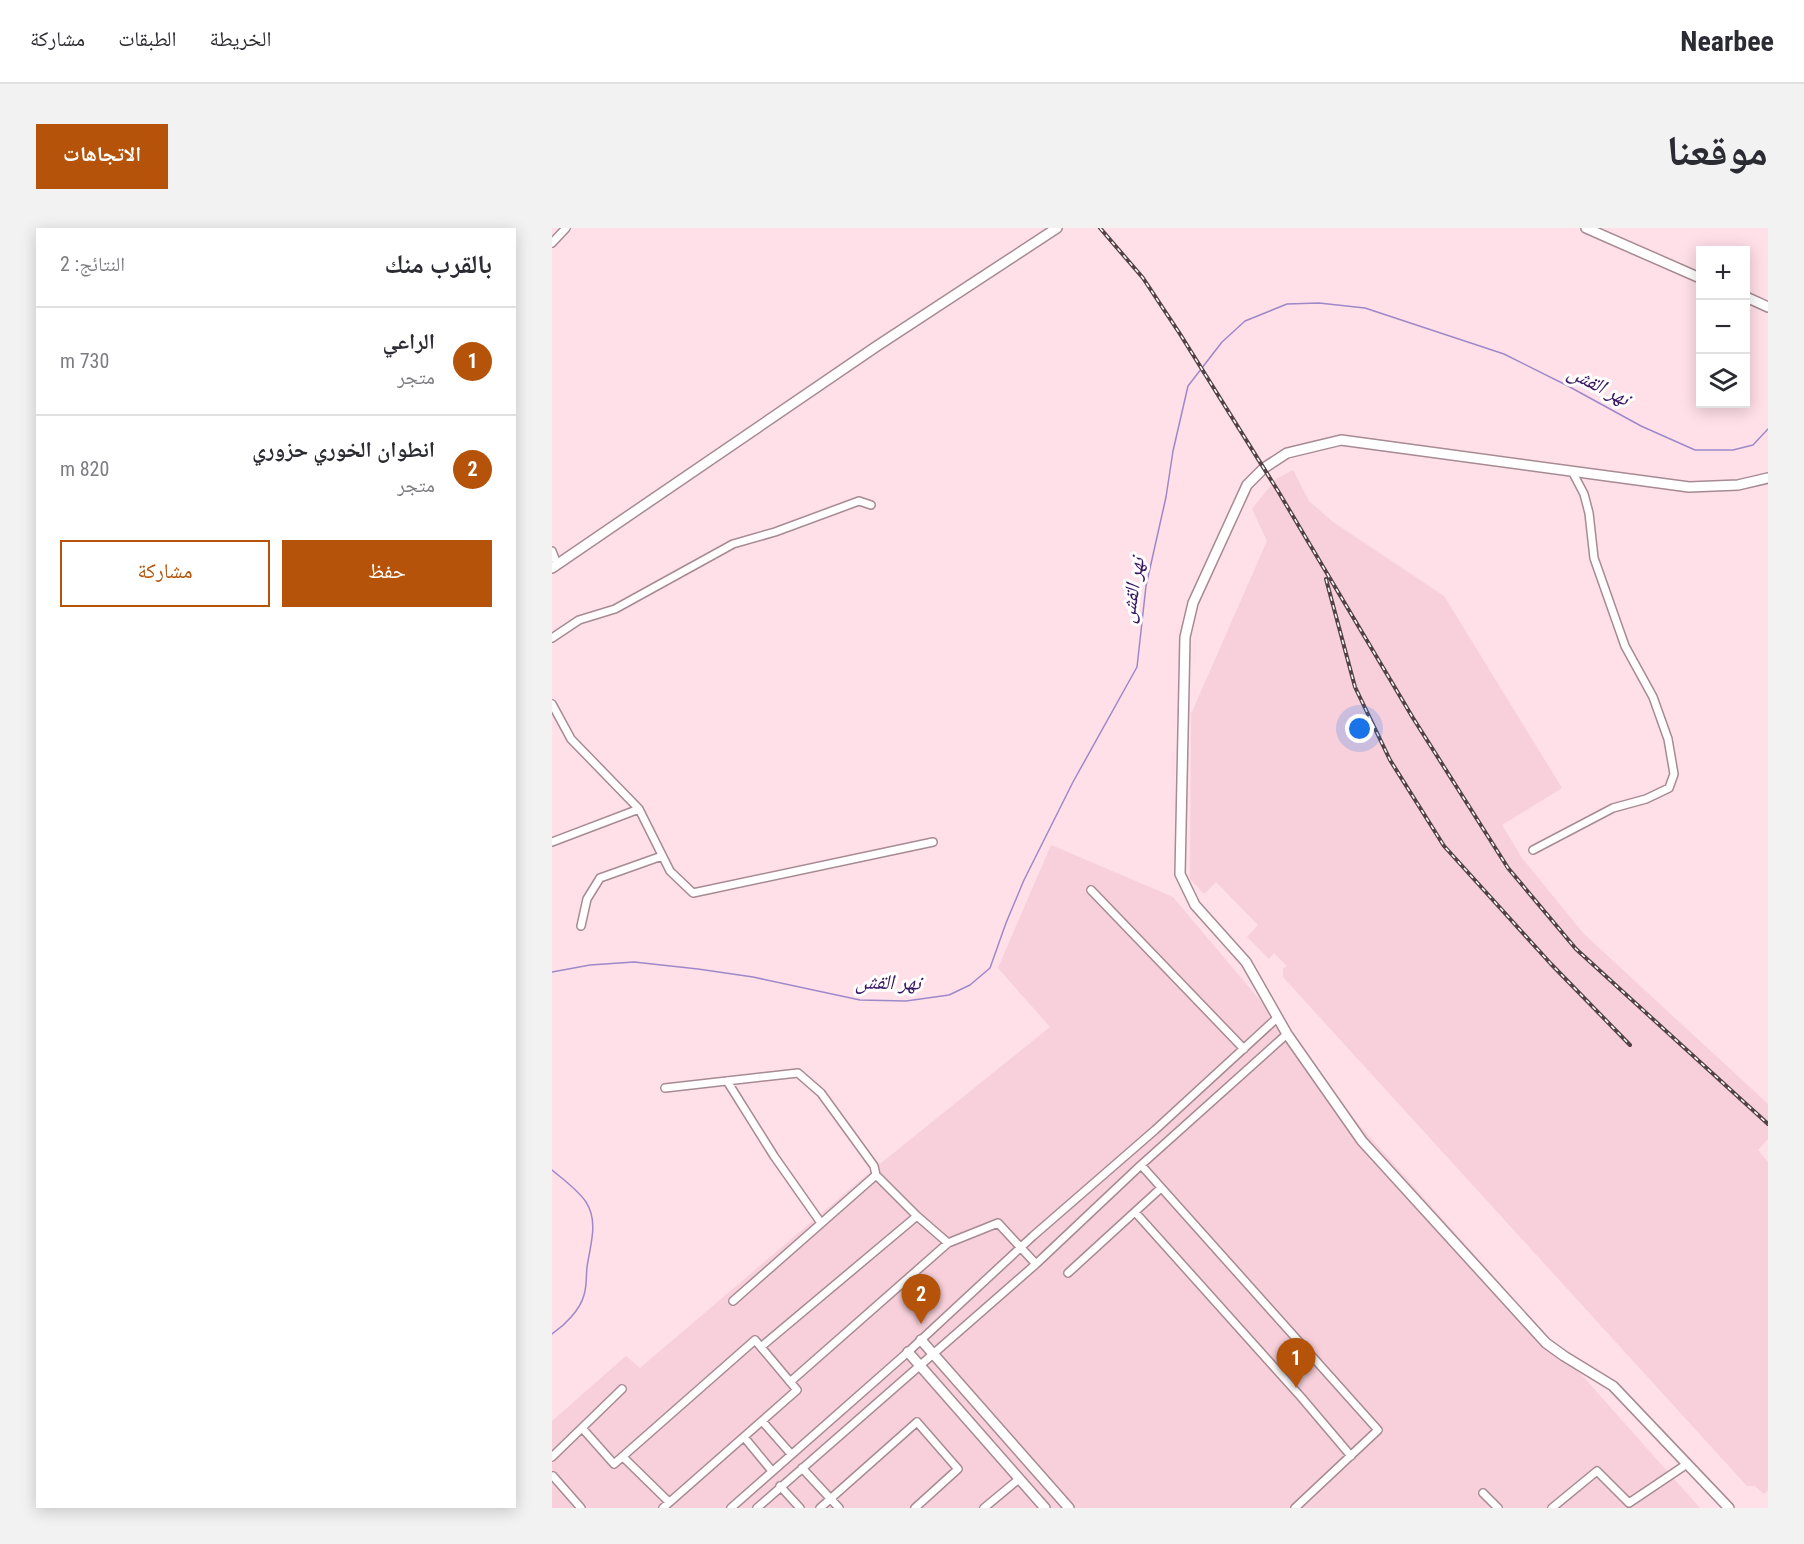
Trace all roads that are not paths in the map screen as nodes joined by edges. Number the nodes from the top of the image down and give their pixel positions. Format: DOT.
graph roads {
  1 [pos="566,228"];
  2 [pos="1057,228"];
  3 [pos="1586,228"];
  4 [pos="552,243"];
  5 [pos="1696,276"];
  6 [pos="1750,299"];
  7 [pos="1768,307"];
  8 [pos="1573,473"];
  9 [pos="1768,478"];
  10 [pos="871,505"];
  11 [pos="552,551"];
  12 [pos="555,566"];
  13 [pos="552,638"];
  14 [pos="552,704"];
  15 [pos="639,809"];
  16 [pos="552,842"];
  17 [pos="933,842"];
  18 [pos="1533,850"];
  19 [pos="662,856"];
  20 [pos="1091,890"];
  21 [pos="581,926"];
  22 [pos="1277,1018"];
  23 [pos="1287,1034"];
  24 [pos="1244,1049"];
  25 [pos="728,1081"];
  26 [pos="665,1088"];
  27 [pos="1141,1165"];
  28 [pos="876,1175"];
  29 [pos="1161,1188"];
  30 [pos="1135,1212"];
  31 [pos="917,1216"];
  32 [pos="821,1223"];
  33 [pos="948,1243"];
  34 [pos="1020,1247"];
  35 [pos="1036,1264"];
  36 [pos="1068,1273"];
  37 [pos="733,1301"];
  38 [pos="921,1340"];
  39 [pos="762,1346"];
  40 [pos="908,1352"];
  41 [pos="933,1352"];
  42 [pos="920,1365"];
  43 [pos="790,1382"];
  44 [pos="622,1389"];
  45 [pos="762,1421"];
  46 [pos="582,1428"];
  47 [pos="744,1437"];
  48 [pos="791,1454"];
  49 [pos="1351,1456"];
  50 [pos="552,1457"];
  51 [pos="623,1457"];
  52 [pos="1687,1464"];
  53 [pos="802,1468"];
  54 [pos="772,1471"];
  55 [pos="552,1476"];
  56 [pos="1019,1479"];
  57 [pos="780,1486"];
  58 [pos="1483,1493"];
  59 [pos="831,1499"];
  60 [pos="666,1505"];
  61 [pos="581,1508"];
  62 [pos="731,1508"];
  63 [pos="757,1508"];
  64 [pos="800,1508"];
  65 [pos="820,1508"];
  66 [pos="839,1508"];
  67 [pos="915,1508"];
  68 [pos="984,1508"];
  69 [pos="1045,1508"];
  70 [pos="1070,1508"];
  71 [pos="1294,1508"];
  72 [pos="1498,1508"];
  73 [pos="1552,1508"];
  74 [pos="1729,1508"];
  1 -- 4 [label="street"];
  2 -- 12 [label="street"];
  3 -- 5 [label="street"];
  6 -- 7 [label="street"];
  8 -- 9 [label="street"];
  8 -- 18 [label="street"];
  8 -- 22 [label="street"];
  10 -- 13 [label="street"];
  11 -- 12 [label="street"];
  14 -- 15 [label="street"];
  15 -- 16 [label="street"];
  15 -- 19 [label="street"];
  17 -- 19 [label="street"];
  19 -- 21 [label="street"];
  20 -- 24 [label="street"];
  22 -- 23 [label="street"];
  22 -- 24 [label="street"];
  23 -- 27 [label="street"];
  23 -- 52 [label="street"];
  24 -- 34 [label="street"];
  25 -- 26 [label="street"];
  25 -- 28 [label="street"];
  25 -- 32 [label="street"];
  27 -- 29 [label="street"];
  27 -- 35 [label="street"];
  28 -- 31 [label="street"];
  28 -- 32 [label="street"];
  29 -- 30 [label="street"];
  29 -- 49 [label="street"];
  30 -- 36 [label="street"];
  30 -- 49 [label="street"];
  31 -- 33 [label="street"];
  31 -- 39 [label="street"];
  32 -- 37 [label="street"];
  33 -- 34 [label="street"];
  33 -- 43 [label="street"];
  34 -- 35 [label="street"];
  34 -- 38 [label="street"];
  35 -- 41 [label="street"];
  38 -- 40 [label="street"];
  38 -- 41 [label="street"];
  39 -- 43 [label="street"];
  39 -- 51 [label="street"];
  40 -- 42 [label="street"];
  40 -- 48 [label="street"];
  41 -- 42 [label="street"];
  41 -- 70 [label="street"];
  42 -- 53 [label="street"];
  42 -- 56 [label="street"];
  43 -- 45 [label="street"];
  44 -- 46 [label="street"];
  45 -- 47 [label="street"];
  45 -- 48 [label="street"];
  46 -- 50 [label="street"];
  46 -- 51 [label="street"];
  47 -- 54 [label="street"];
  47 -- 60 [label="street"];
  48 -- 54 [label="street"];
  49 -- 71 [label="street"];
  51 -- 60 [label="street"];
  52 -- 73 [label="street"];
  52 -- 74 [label="street"];
  53 -- 57 [label="street"];
  53 -- 59 [label="street"];
  54 -- 62 [label="street"];
  55 -- 61 [label="street"];
  56 -- 68 [label="street"];
  56 -- 69 [label="street"];
  57 -- 63 [label="street"];
  57 -- 64 [label="street"];
  58 -- 72 [label="street"];
  59 -- 65 [label="street"];
  59 -- 66 [label="street"];
  59 -- 67 [label="street"];
}
